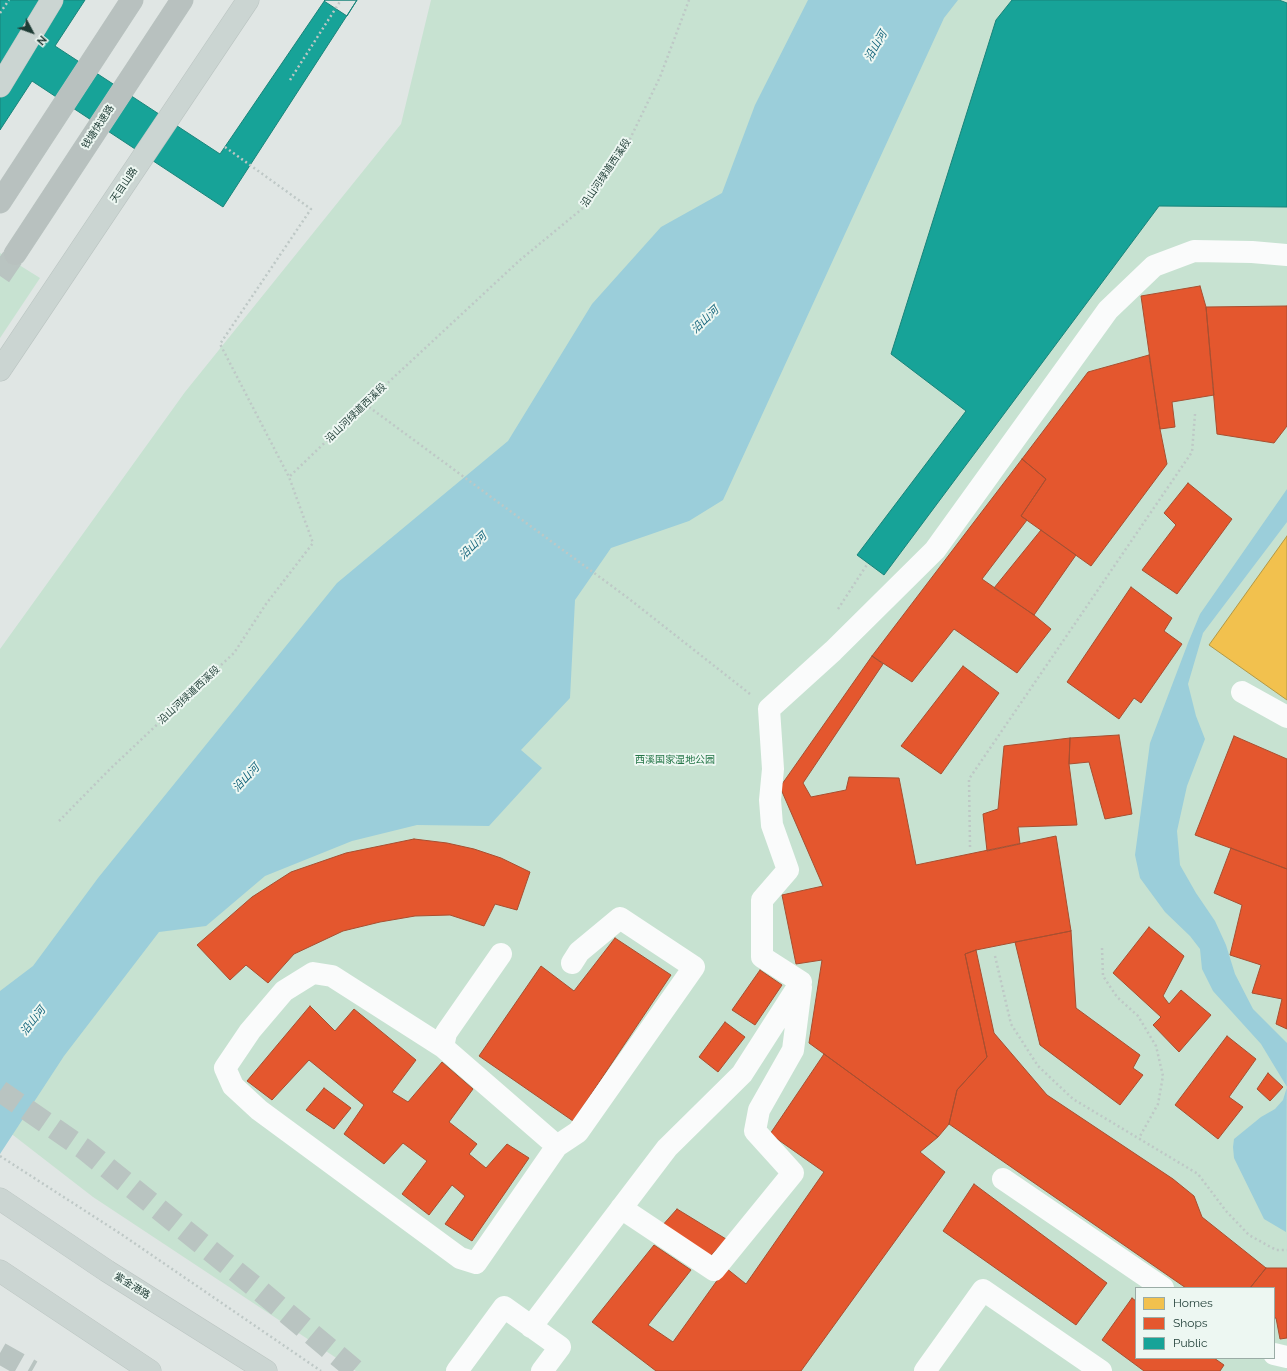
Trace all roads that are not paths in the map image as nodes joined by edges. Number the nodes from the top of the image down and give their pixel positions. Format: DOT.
graph roads {
  1 [pos="52,0"];
  2 [pos="132,0"];
  3 [pos="182,0"];
  4 [pos="248,0"];
  5 [pos="0,86"];
  6 [pos="0,202"];
  7 [pos="15,254"];
  8 [pos="1287,256"];
  9 [pos="0,370"];
  10 [pos="1242,692"];
  11 [pos="1287,717"];
  12 [pos="501,954"];
  13 [pos="572,963"];
  14 [pos="801,982"];
  15 [pos="443,1047"];
  16 [pos="557,1146"];
  17 [pos="1003,1179"];
  18 [pos="0,1199"];
  19 [pos="621,1208"];
  20 [pos="0,1271"];
  21 [pos="1162,1287"];
  22 [pos="531,1326"];
  23 [pos="1275,1354"];
  24 [pos="1287,1357"];
  25 [pos="150,1371"];
  26 [pos="266,1371"];
  27 [pos="457,1371"];
  28 [pos="542,1371"];
  29 [pos="925,1371"];
  30 [pos="1101,1371"];
  1 -- 5 [label="main road"];
  2 -- 6 [label="highway"];
  3 -- 7 [label="highway, 钱塘快速路"];
  4 -- 9 [label="main road, 天目山路"];
  8 -- 14 [label="street"];
  10 -- 11 [label="street"];
  12 -- 15 [label="street"];
  13 -- 16 [label="street"];
  14 -- 19 [label="street"];
  14 -- 19 [label="street"];
  15 -- 16 [label="street"];
  15 -- 16 [label="street"];
  17 -- 21 [label="street"];
  18 -- 26 [label="main road, 紫金港路"];
  19 -- 22 [label="street"];
  20 -- 25 [label="main road"];
  22 -- 27 [label="street"];
  22 -- 28 [label="street"];
  23 -- 24 [label="street"];
  29 -- 30 [label="street"];
}
